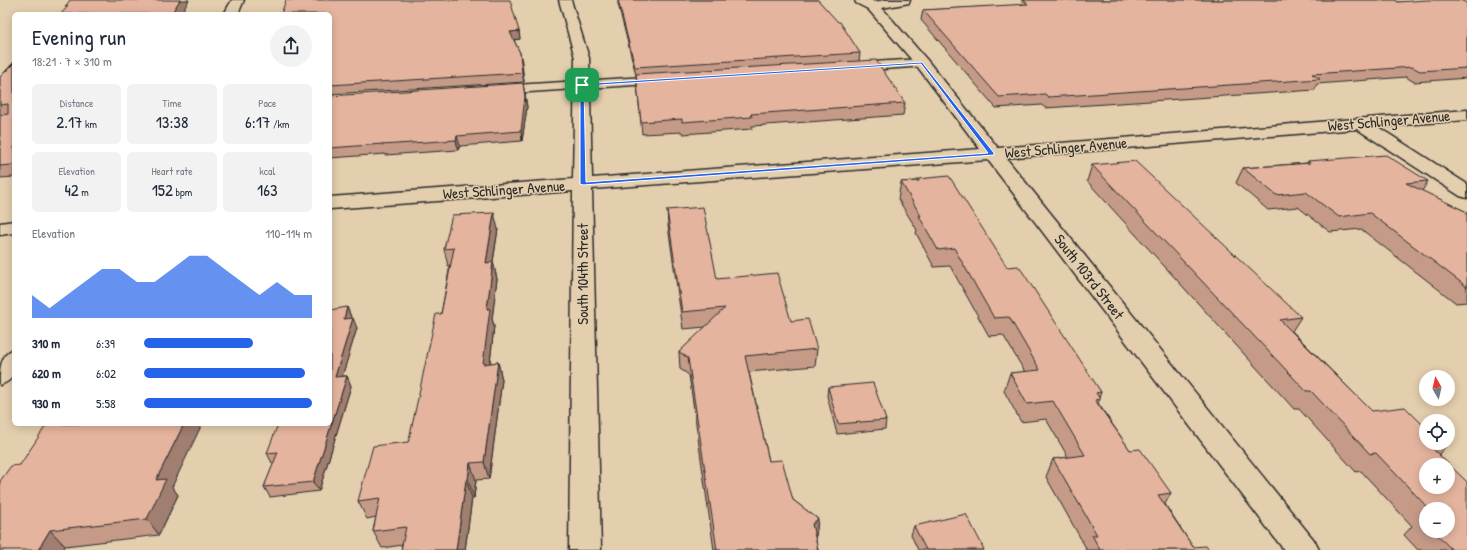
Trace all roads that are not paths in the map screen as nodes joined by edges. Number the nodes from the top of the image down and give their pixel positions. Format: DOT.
graph roads {
  1 [pos="238,0"];
  2 [pos="565,0"];
  3 [pos="904,0"];
  4 [pos="867,3"];
  5 [pos="233,12"];
  6 [pos="922,63"];
  7 [pos="846,68"];
  8 [pos="672,79"];
  9 [pos="582,85"];
  10 [pos="488,91"];
  11 [pos="1467,115"];
  12 [pos="1361,124"];
  13 [pos="992,154"];
  14 [pos="583,184"];
  15 [pos="1467,192"];
  16 [pos="332,203"];
  17 [pos="12,228"];
  18 [pos="0,229"];
  19 [pos="12,361"];
  20 [pos="0,376"];
  21 [pos="585,550"];
  22 [pos="1303,550"];
  1 -- 5 [label="street"];
  2 -- 9 [label="street, South 104th Street"];
  3 -- 4 [label="street, South 103rd Street"];
  4 -- 6 [label="street, South 103rd Street"];
  6 -- 7 [label="lane"];
  6 -- 13 [label="street, South 103rd Street"];
  8 -- 9 [label="lane"];
  9 -- 10 [label="lane"];
  9 -- 14 [label="street, South 104th Street"];
  11 -- 12 [label="street, West Schlinger Avenue"];
  12 -- 13 [label="street, West Schlinger Avenue"];
  12 -- 15 [label="street"];
  13 -- 14 [label="street, West Schlinger Avenue"];
  13 -- 22 [label="street, South 103rd Street"];
  14 -- 16 [label="street, West Schlinger Avenue"];
  14 -- 21 [label="street, South 104th Street"];
  17 -- 18 [label="street"];
  19 -- 20 [label="street"];
}
